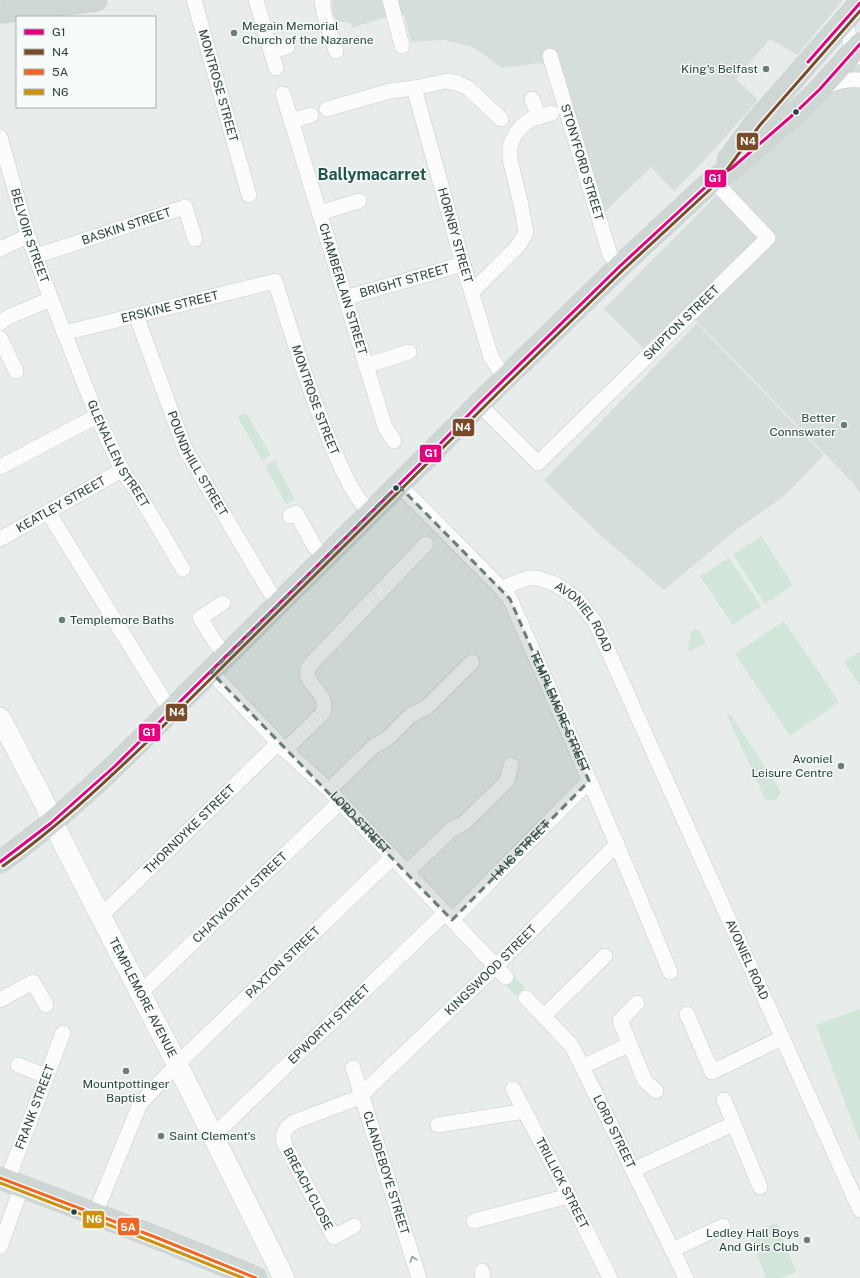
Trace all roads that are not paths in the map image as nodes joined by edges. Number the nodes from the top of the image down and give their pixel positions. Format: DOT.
graph roads {
  1 [pos="96,0"];
  2 [pos="194,0"];
  3 [pos="256,0"];
  4 [pos="322,0"];
  5 [pos="390,0"];
  6 [pos="49,3"];
  7 [pos="860,3"];
  8 [pos="0,12"];
  9 [pos="845,20"];
  10 [pos="402,46"];
  11 [pos="287,47"];
  12 [pos="857,48"];
  13 [pos="271,51"];
  14 [pos="336,51"];
  15 [pos="550,56"];
  16 [pos="276,68"];
  17 [pos="860,80"];
  18 [pos="414,88"];
  19 [pos="820,89"];
  20 [pos="283,94"];
  21 [pos="532,99"];
  22 [pos="327,109"];
  23 [pos="311,115"];
  24 [pos="500,119"];
  25 [pos="291,121"];
  26 [pos="747,134"];
  27 [pos="0,137"];
  28 [pos="713,180"];
  29 [pos="249,195"];
  30 [pos="359,201"];
  31 [pos="319,213"];
  32 [pos="28,236"];
  33 [pos="194,239"];
  34 [pos="0,249"];
  35 [pos="36,256"];
  36 [pos="463,264"];
  37 [pos="620,266"];
  38 [pos="275,281"];
  39 [pos="472,292"];
  40 [pos="345,298"];
  41 [pos="51,299"];
  42 [pos="136,315"];
  43 [pos="0,323"];
  44 [pos="64,333"];
  45 [pos="0,338"];
  46 [pos="409,352"];
  47 [pos="365,366"];
  48 [pos="16,371"];
  49 [pos="505,378"];
  50 [pos="479,404"];
  51 [pos="97,416"];
  52 [pos="394,441"];
  53 [pos="0,467"];
  54 [pos="122,470"];
  55 [pos="398,485"];
  56 [pos="48,512"];
  57 [pos="370,512"];
  58 [pos="290,516"];
  59 [pos="0,539"];
  60 [pos="426,544"];
  61 [pos="324,558"];
  62 [pos="183,569"];
  63 [pos="502,589"];
  64 [pos="280,602"];
  65 [pos="224,603"];
  66 [pos="227,654"];
  67 [pos="472,662"];
  68 [pos="211,672"];
  69 [pos="172,710"];
  70 [pos="0,718"];
  71 [pos="282,746"];
  72 [pos="511,765"];
  73 [pos="589,781"];
  74 [pos="329,790"];
  75 [pos="340,802"];
  76 [pos="53,821"];
  77 [pos="617,844"];
  78 [pos="393,857"];
  79 [pos="0,862"];
  80 [pos="407,872"];
  81 [pos="101,916"];
  82 [pos="449,916"];
  83 [pos="605,956"];
  84 [pos="496,966"];
  85 [pos="670,972"];
  86 [pos="506,977"];
  87 [pos="140,993"];
  88 [pos="526,998"];
  89 [pos="0,1000"];
  90 [pos="637,1003"];
  91 [pos="46,1005"];
  92 [pos="687,1014"];
  93 [pos="544,1016"];
  94 [pos="63,1032"];
  95 [pos="782,1038"];
  96 [pos="630,1044"];
  97 [pos="177,1064"];
  98 [pos="18,1065"];
  99 [pos="582,1067"];
  100 [pos="353,1068"];
  101 [pos="46,1076"];
  102 [pos="513,1089"];
  103 [pos="656,1091"];
  104 [pos="361,1095"];
  105 [pos="724,1100"];
  106 [pos="525,1111"];
  107 [pos="733,1124"];
  108 [pos="438,1126"];
  109 [pos="213,1136"];
  110 [pos="633,1170"];
  111 [pos="10,1182"];
  112 [pos="760,1187"];
  113 [pos="569,1196"];
  114 [pos="859,1208"];
  115 [pos="95,1214"];
  116 [pos="474,1221"];
  117 [pos="354,1226"];
  118 [pos="723,1226"];
  119 [pos="0,1247"];
  120 [pos="672,1250"];
  121 [pos="256,1278"];
  122 [pos="284,1278"];
  123 [pos="419,1278"];
  124 [pos="610,1278"];
  125 [pos="686,1278"];
  1 -- 6 [label="main road"];
  2 -- 29 [label="street, MONTROSE STREET"];
  3 -- 13 [label="street"];
  4 -- 14 [label="street"];
  5 -- 10 [label="street"];
  6 -- 8 [label="main road"];
  7 -- 9 [label="main road"];
  9 -- 12 [label="street"];
  9 -- 26 [label="main road"];
  11 -- 13 [label="street"];
  12 -- 19 [label="main road"];
  12 -- 26 [label="main road"];
  13 -- 16 [label="street"];
  15 -- 37 [label="street, STONYFORD STREET"];
  17 -- 19 [label="street"];
  18 -- 22 [label="street"];
  18 -- 24 [label="street"];
  18 -- 36 [label="street, HORNBY STREET"];
  19 -- 28 [label="main road"];
  20 -- 25 [label="street, CHAMBERLAIN STREET"];
  21 -- 39 [label="street"];
  23 -- 25 [label="street"];
  25 -- 31 [label="street, CHAMBERLAIN STREET"];
  26 -- 28 [label="main road"];
  27 -- 32 [label="street, BELVOIR STREET"];
  28 -- 37 [label="main road"];
  28 -- 50 [label="street, SKIPTON STREET"];
  30 -- 31 [label="street, CHAMBERLAIN STREET"];
  31 -- 40 [label="street, CHAMBERLAIN STREET"];
  32 -- 34 [label="street"];
  32 -- 35 [label="street, BELVOIR STREET"];
  33 -- 35 [label="street, BASKIN STREET"];
  35 -- 41 [label="street, BELVOIR STREET"];
  36 -- 39 [label="street, HORNBY STREET"];
  36 -- 40 [label="street, BRIGHT STREET"];
  37 -- 49 [label="main road"];
  38 -- 42 [label="street, ERSKINE STREET"];
  38 -- 57 [label="street, MONTROSE STREET"];
  39 -- 49 [label="street, HORNBY STREET"];
  40 -- 47 [label="street, CHAMBERLAIN STREET"];
  41 -- 43 [label="street"];
  41 -- 44 [label="street, BELVOIR STREET"];
  42 -- 44 [label="street, ERSKINE STREET"];
  42 -- 64 [label="street, POUNDHILL STREET"];
  44 -- 51 [label="street, GLENALLEN STREET"];
  45 -- 48 [label="street"];
  46 -- 47 [label="street, CHAMBERLAIN STREET"];
  47 -- 52 [label="street, CHAMBERLAIN STREET"];
  49 -- 50 [label="main road"];
  50 -- 55 [label="main road"];
  51 -- 53 [label="street"];
  51 -- 54 [label="street, GLENALLEN STREET"];
  54 -- 56 [label="street, KEATLEY STREET"];
  54 -- 62 [label="street, GLENALLEN STREET"];
  55 -- 57 [label="main road"];
  55 -- 63 [label="street, TEMPLEMORE STREET"];
  56 -- 59 [label="street, KEATLEY STREET"];
  56 -- 69 [label="street"];
  57 -- 61 [label="main road"];
  58 -- 61 [label="street"];
  60 -- 71 [label="street, THORNDYKE STREET"];
  61 -- 64 [label="main road"];
  63 -- 73 [label="street, TEMPLEMORE STREET"];
  63 -- 95 [label="street, AVONIEL ROAD"];
  64 -- 66 [label="main road"];
  65 -- 66 [label="street"];
  66 -- 68 [label="main road"];
  67 -- 74 [label="street"];
  68 -- 69 [label="main road"];
  68 -- 71 [label="street, LORD STREET"];
  69 -- 76 [label="main road"];
  70 -- 76 [label="street, TEMPLEMORE AVENUE"];
  71 -- 74 [label="street, LORD STREET"];
  71 -- 81 [label="street, THORNDYKE STREET"];
  72 -- 80 [label="street"];
  73 -- 77 [label="street, TEMPLEMORE STREET"];
  73 -- 82 [label="street, HAIG STREET"];
  74 -- 75 [label="street, LORD STREET"];
  75 -- 78 [label="street, LORD STREET"];
  75 -- 87 [label="street, CHATWORTH STREET"];
  76 -- 79 [label="main road"];
  76 -- 81 [label="street, TEMPLEMORE AVENUE"];
  77 -- 84 [label="street, KINGSWOOD STREET"];
  77 -- 85 [label="street, TEMPLEMORE STREET"];
  78 -- 80 [label="street, LORD STREET"];
  78 -- 97 [label="street, PAXTON STREET"];
  80 -- 82 [label="street, LORD STREET"];
  81 -- 87 [label="street, TEMPLEMORE AVENUE"];
  82 -- 84 [label="street, LORD STREET"];
  82 -- 109 [label="street, EPWORTH STREET"];
  83 -- 93 [label="street"];
  84 -- 86 [label="street, LORD STREET"];
  84 -- 104 [label="street, KINGSWOOD STREET"];
  87 -- 97 [label="street, TEMPLEMORE AVENUE"];
  88 -- 93 [label="street, LORD STREET"];
  89 -- 91 [label="street"];
  90 -- 96 [label="street"];
  92 -- 95 [label="street"];
  93 -- 99 [label="street, LORD STREET"];
  94 -- 101 [label="street, FRANK STREET"];
  95 -- 114 [label="street, AVONIEL ROAD"];
  96 -- 99 [label="street"];
  96 -- 103 [label="street"];
  97 -- 109 [label="street, TEMPLEMORE AVENUE"];
  97 -- 115 [label="street, PAXTON STREET"];
  98 -- 101 [label="street"];
  99 -- 110 [label="street, LORD STREET"];
  100 -- 104 [label="street, CLANDEBOYE STREET"];
  101 -- 111 [label="street, FRANK STREET"];
  102 -- 106 [label="street, TRILLICK STREET"];
  104 -- 117 [label="street, BREACH CLOSE"];
  123 -- 104 [label="street, CLANDEBOYE STREET, one-way"];
  105 -- 107 [label="street"];
  106 -- 108 [label="street"];
  106 -- 113 [label="street, TRILLICK STREET"];
  107 -- 110 [label="street"];
  107 -- 112 [label="street"];
  109 -- 122 [label="street, TEMPLEMORE AVENUE"];
  110 -- 120 [label="street, LORD STREET"];
  111 -- 115 [label="main road"];
  111 -- 119 [label="street, FRANK STREET"];
  113 -- 116 [label="street"];
  113 -- 124 [label="street, TRILLICK STREET"];
  115 -- 121 [label="main road"];
  118 -- 120 [label="street"];
  120 -- 125 [label="street, LORD STREET"];
}
